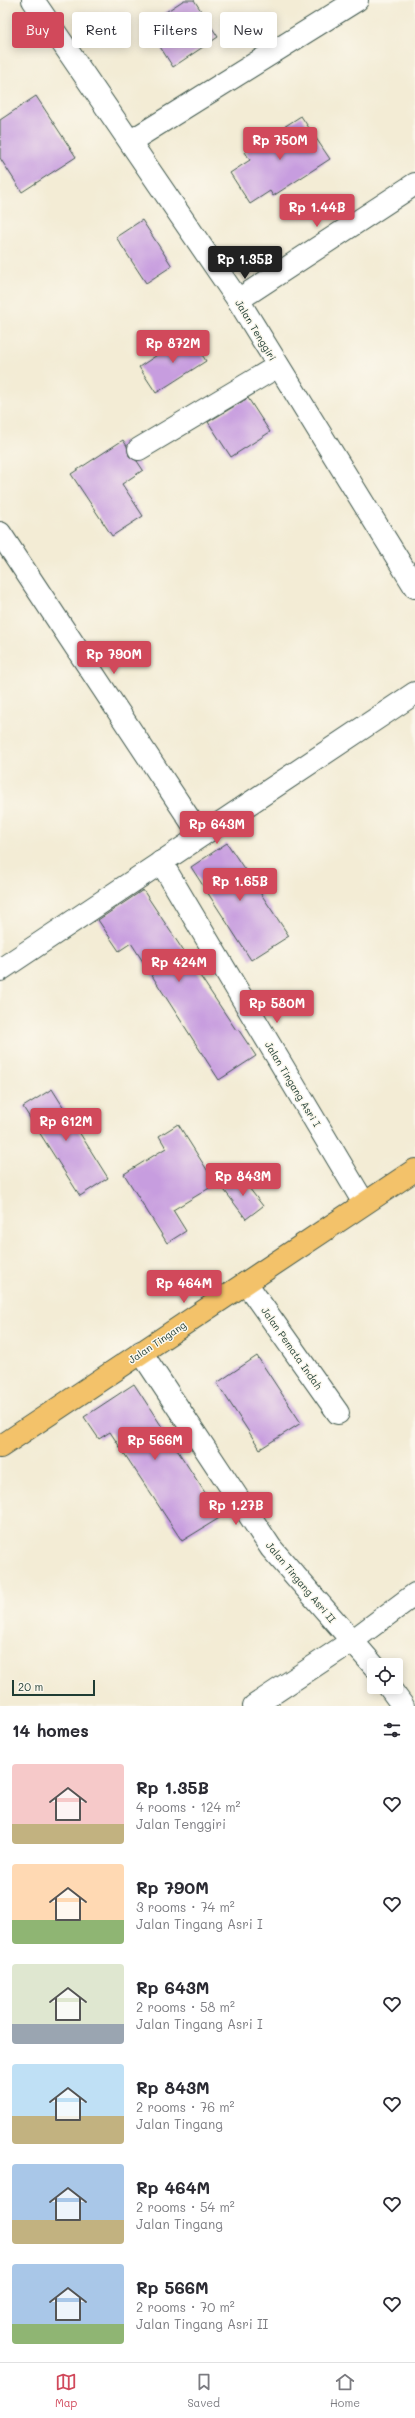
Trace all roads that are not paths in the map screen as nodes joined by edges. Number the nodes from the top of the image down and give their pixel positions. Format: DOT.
graph roads {
  1 [pos="33,0"];
  2 [pos="357,0"];
  3 [pos="131,142"];
  4 [pos="415,184"];
  5 [pos="238,300"];
  6 [pos="278,366"];
  7 [pos="139,449"];
  8 [pos="0,533"];
  9 [pos="415,587"];
  10 [pos="415,693"];
  11 [pos="200,835"];
  12 [pos="161,862"];
  13 [pos="0,970"];
  14 [pos="415,1170"];
  15 [pos="364,1204"];
  16 [pos="246,1283"];
  17 [pos="141,1352"];
  18 [pos="338,1413"];
  19 [pos="0,1447"];
  20 [pos="415,1594"];
  21 [pos="352,1641"];
  22 [pos="367,1658"];
  23 [pos="394,1694"];
  24 [pos="254,1706"];
  25 [pos="403,1706"];
  1 -- 3 [label="street, Jalan Tenggiri"];
  2 -- 3 [label="street"];
  3 -- 5 [label="street, Jalan Tenggiri"];
  4 -- 5 [label="street"];
  5 -- 6 [label="street, Jalan Tenggiri"];
  6 -- 7 [label="street"];
  6 -- 9 [label="street, Jalan Tenggiri"];
  8 -- 11 [label="street"];
  10 -- 11 [label="street"];
  11 -- 12 [label="street"];
  12 -- 13 [label="street"];
  12 -- 15 [label="street, Jalan Tingang Asri I"];
  14 -- 15 [label="main road, Jalan Tingang"];
  15 -- 16 [label="main road, Jalan Tingang"];
  16 -- 17 [label="main road, Jalan Tingang"];
  16 -- 18 [label="street, Jalan Pemata Indah"];
  17 -- 19 [label="main road, Jalan Tingang"];
  17 -- 21 [label="street, Jalan Tingang Asri II"];
  20 -- 21 [label="street"];
  21 -- 22 [label="street, Jalan Tingang Asri II"];
  21 -- 24 [label="street"];
  23 -- 25 [label="street"];
}
